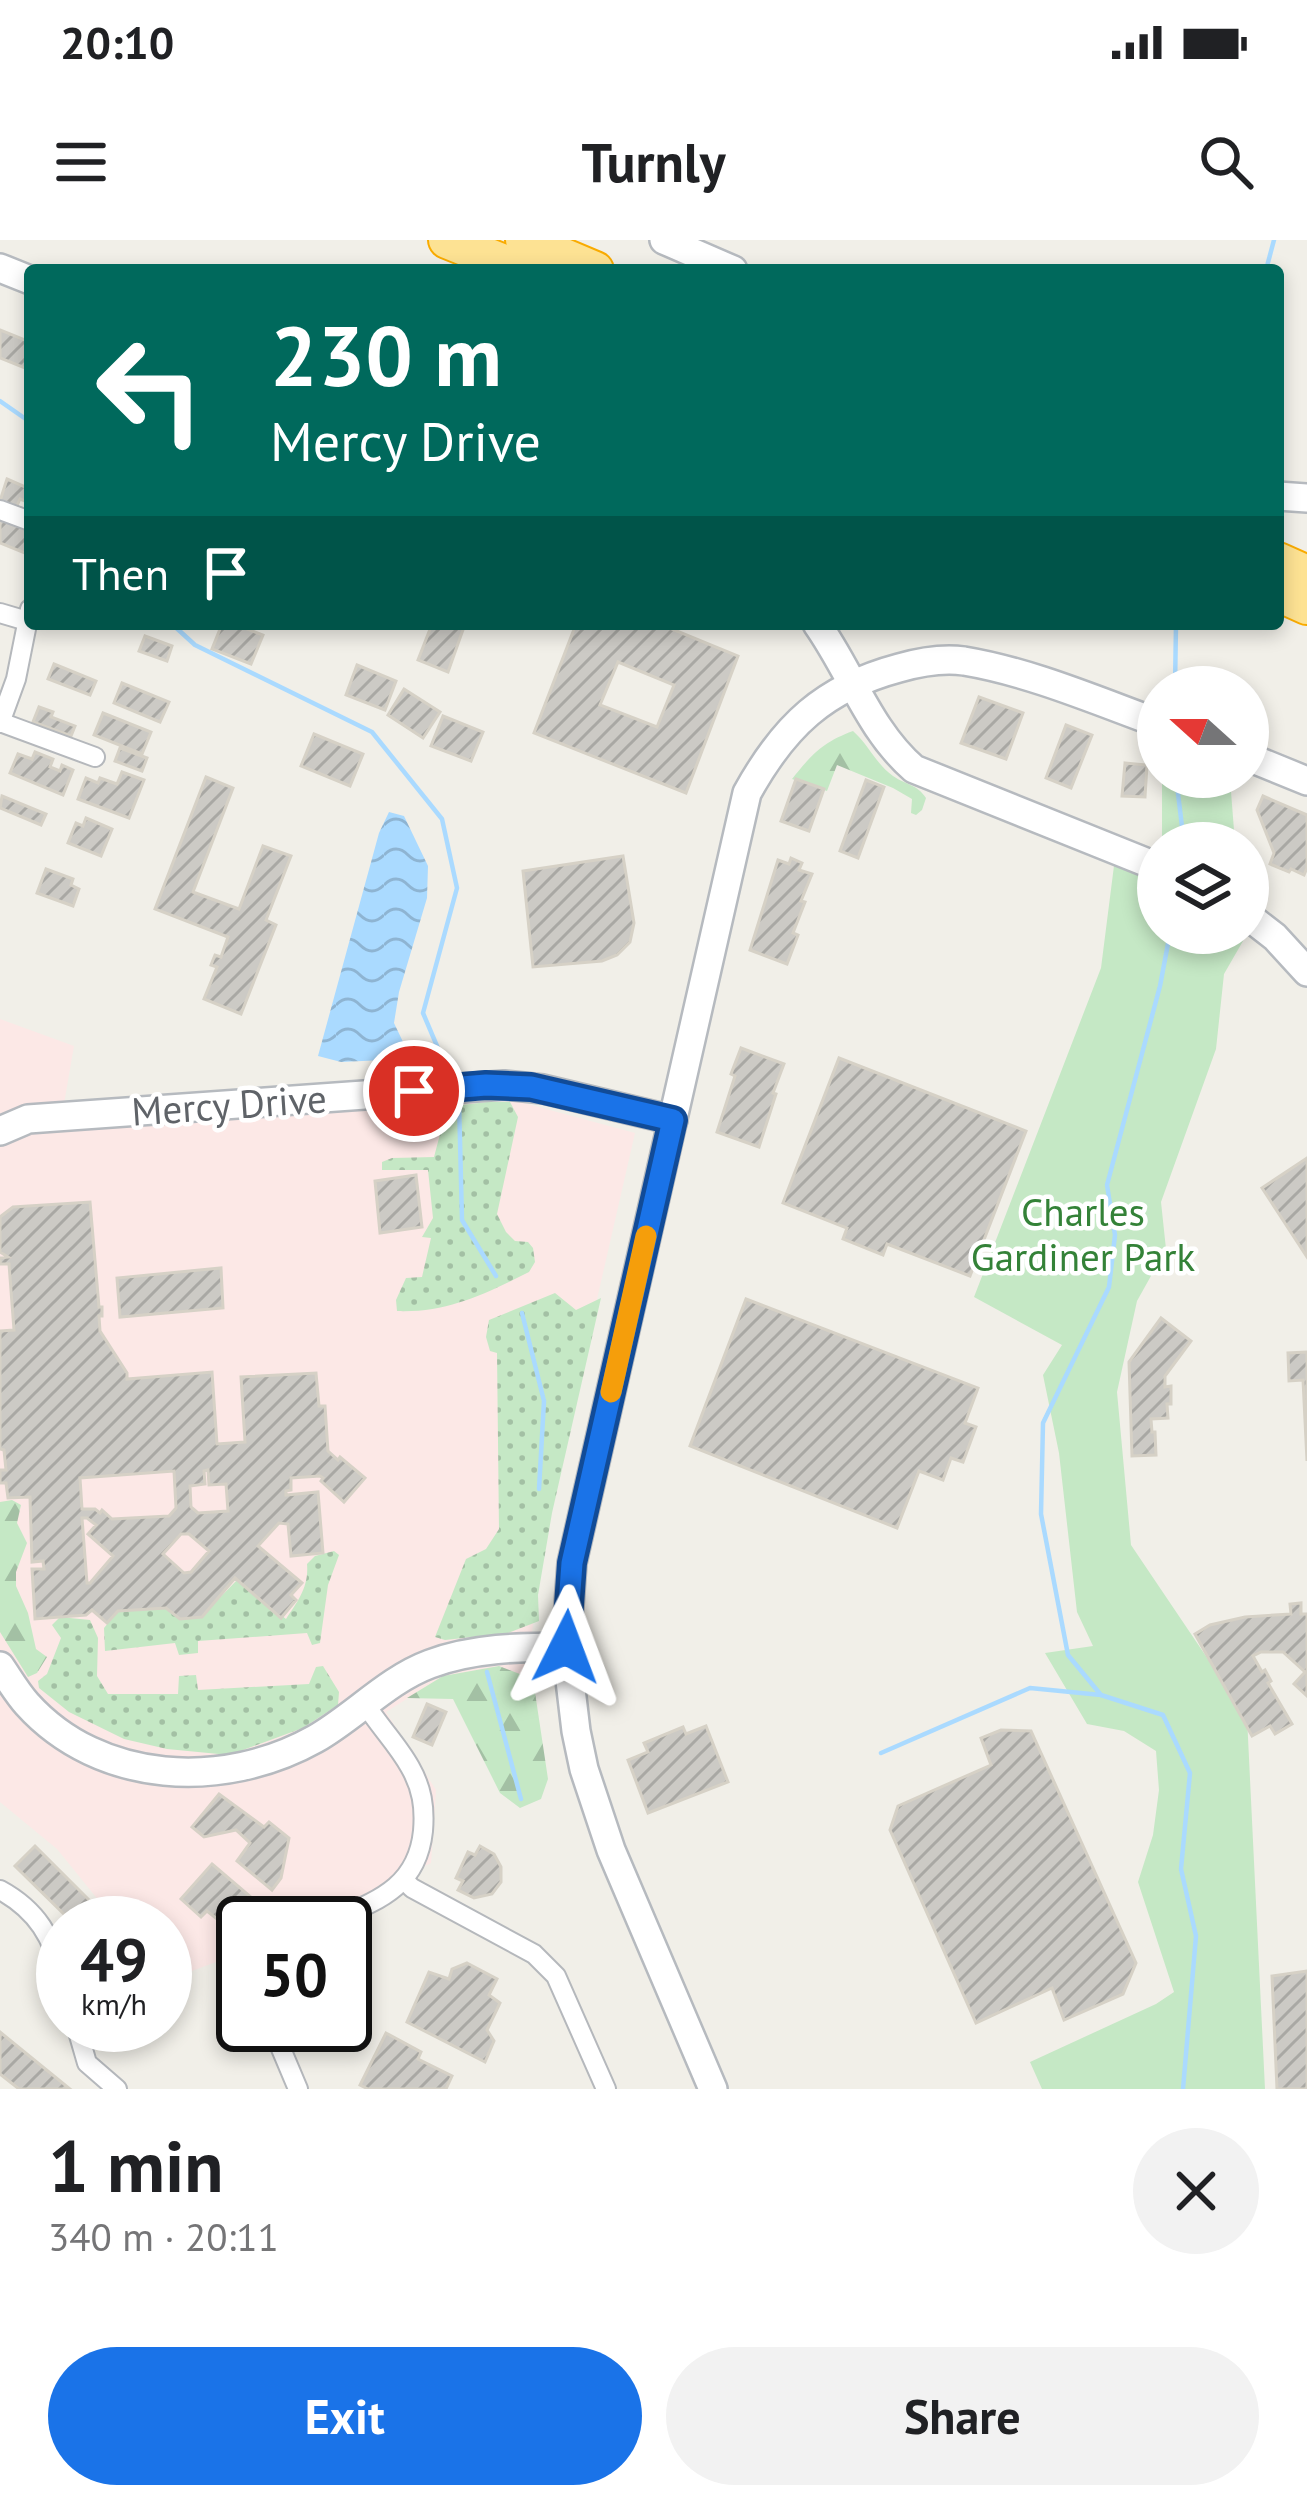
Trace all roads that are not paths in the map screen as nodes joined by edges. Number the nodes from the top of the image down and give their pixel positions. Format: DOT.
graph roads {
  1 [pos="447,240"];
  2 [pos="524,240"];
  3 [pos="664,240"];
  4 [pos="506,264"];
  5 [pos="581,264"];
  6 [pos="720,264"];
  7 [pos="26,630"];
  8 [pos="821,630"];
  9 [pos="854,684"];
  10 [pos="1137,715"];
  11 [pos="1,720"];
  12 [pos="95,757"];
  13 [pos="1269,766"];
  14 [pos="1307,781"];
  15 [pos="1137,860"];
  16 [pos="1269,933"];
  17 [pos="1307,972"];
  18 [pos="673,1120"];
  19 [pos="0,1130"];
  20 [pos="566,1647"];
  21 [pos="0,1666"];
  22 [pos="366,1705"];
  23 [pos="404,1880"];
  24 [pos="0,1890"];
  25 [pos="372,1902"];
  26 [pos="36,1917"];
  27 [pos="84,2052"];
  28 [pos="282,2052"];
  29 [pos="117,2089"];
  30 [pos="298,2089"];
  31 [pos="606,2089"];
  32 [pos="713,2089"];
  1 -- 4 [label="highway"];
  2 -- 5 [label="highway"];
  3 -- 6 [label="main road"];
  7 -- 11 [label="street"];
  8 -- 9 [label="main road"];
  9 -- 10 [label="main road"];
  9 -- 15 [label="main road"];
  9 -- 18 [label="main road"];
  11 -- 12 [label="street"];
  13 -- 14 [label="main road"];
  16 -- 17 [label="main road"];
  18 -- 19 [label="main road, Mercy Drive"];
  18 -- 20 [label="main road"];
  20 -- 22 [label="main road"];
  20 -- 32 [label="main road"];
  21 -- 22 [label="main road"];
  22 -- 23 [label="street"];
  23 -- 25 [label="street"];
  23 -- 31 [label="street"];
  24 -- 26 [label="street"];
  27 -- 29 [label="street"];
  28 -- 30 [label="street"];
}
